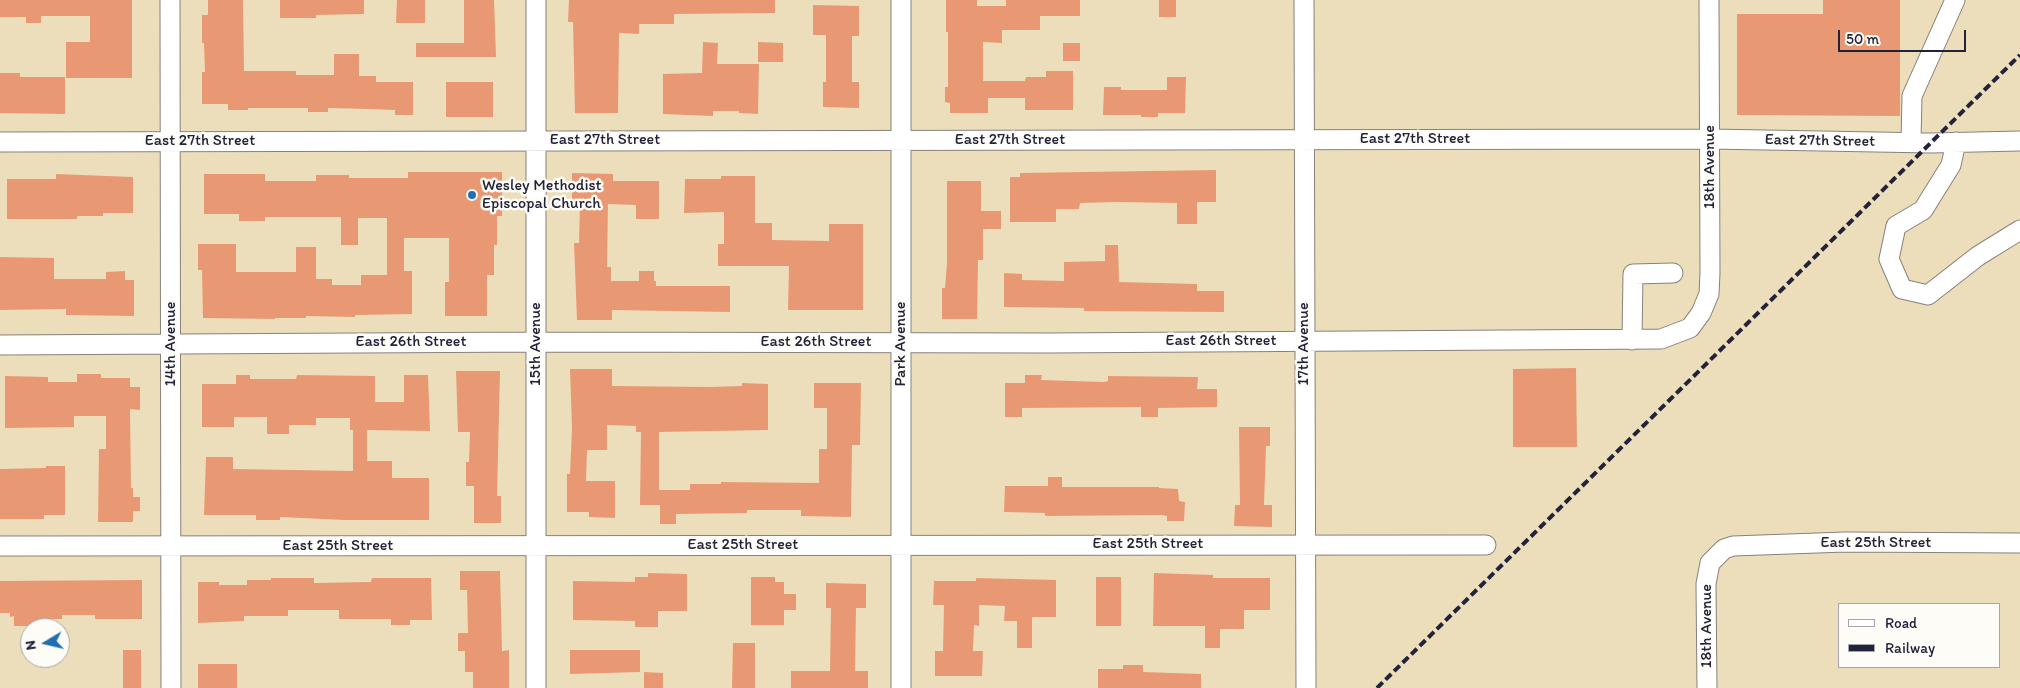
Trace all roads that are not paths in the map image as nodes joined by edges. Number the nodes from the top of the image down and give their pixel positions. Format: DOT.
graph roads {
  1 [pos="170,0"];
  2 [pos="536,0"];
  3 [pos="900,0"];
  4 [pos="1304,0"];
  5 [pos="1709,0"];
  6 [pos="1955,0"];
  7 [pos="1710,139"];
  8 [pos="171,140"];
  9 [pos="536,140"];
  10 [pos="901,140"];
  11 [pos="1304,140"];
  12 [pos="2020,141"];
  13 [pos="0,142"];
  14 [pos="1911,142"];
  15 [pos="1956,142"];
  16 [pos="2020,230"];
  17 [pos="1673,273"];
  18 [pos="1690,328"];
  19 [pos="1632,340"];
  20 [pos="1304,341"];
  21 [pos="536,342"];
  22 [pos="901,342"];
  23 [pos="171,344"];
  24 [pos="0,345"];
  25 [pos="2020,543"];
  26 [pos="901,544"];
  27 [pos="1304,544"];
  28 [pos="1486,545"];
  29 [pos="0,546"];
  30 [pos="536,546"];
  31 [pos="1733,546"];
  32 [pos="171,547"];
  33 [pos="171,688"];
  34 [pos="536,688"];
  35 [pos="901,688"];
  36 [pos="1306,688"];
  37 [pos="1707,688"];
  1 -- 8 [label="street, 14th Avenue"];
  2 -- 9 [label="street, 15th Avenue"];
  3 -- 10 [label="street, Park Avenue"];
  4 -- 11 [label="street, 17th Avenue"];
  5 -- 7 [label="street, 18th Avenue"];
  6 -- 14 [label="street"];
  7 -- 11 [label="street, East 27th Street"];
  7 -- 14 [label="street, East 27th Street"];
  7 -- 18 [label="street, 18th Avenue"];
  8 -- 9 [label="street, East 27th Street"];
  8 -- 13 [label="street, East 27th Street"];
  8 -- 23 [label="street, 14th Avenue"];
  9 -- 10 [label="street, East 27th Street"];
  9 -- 21 [label="street, 15th Avenue"];
  10 -- 11 [label="street, East 27th Street"];
  10 -- 22 [label="street, Park Avenue"];
  11 -- 20 [label="street, 17th Avenue"];
  12 -- 15 [label="street, East 27th Street"];
  14 -- 15 [label="street, East 27th Street"];
  15 -- 16 [label="street"];
  17 -- 19 [label="street"];
  18 -- 19 [label="street, East 26th Street"];
  19 -- 20 [label="street, East 26th Street"];
  20 -- 22 [label="street, East 26th Street"];
  20 -- 27 [label="street, 17th Avenue"];
  21 -- 22 [label="street, East 26th Street"];
  21 -- 23 [label="street, East 26th Street"];
  21 -- 30 [label="street, 15th Avenue"];
  22 -- 26 [label="street, Park Avenue"];
  23 -- 24 [label="street, East 26th Street"];
  23 -- 32 [label="street, 14th Avenue"];
  25 -- 31 [label="street, East 25th Street"];
  26 -- 27 [label="street, East 25th Street"];
  26 -- 30 [label="street, East 25th Street"];
  26 -- 35 [label="street, Park Avenue"];
  27 -- 28 [label="street, East 25th Street"];
  27 -- 36 [label="street, 17th Avenue"];
  29 -- 32 [label="street, East 25th Street"];
  30 -- 32 [label="street, East 25th Street"];
  30 -- 34 [label="street, 15th Avenue"];
  31 -- 37 [label="street, 18th Avenue"];
  32 -- 33 [label="street, 14th Avenue"];
}
